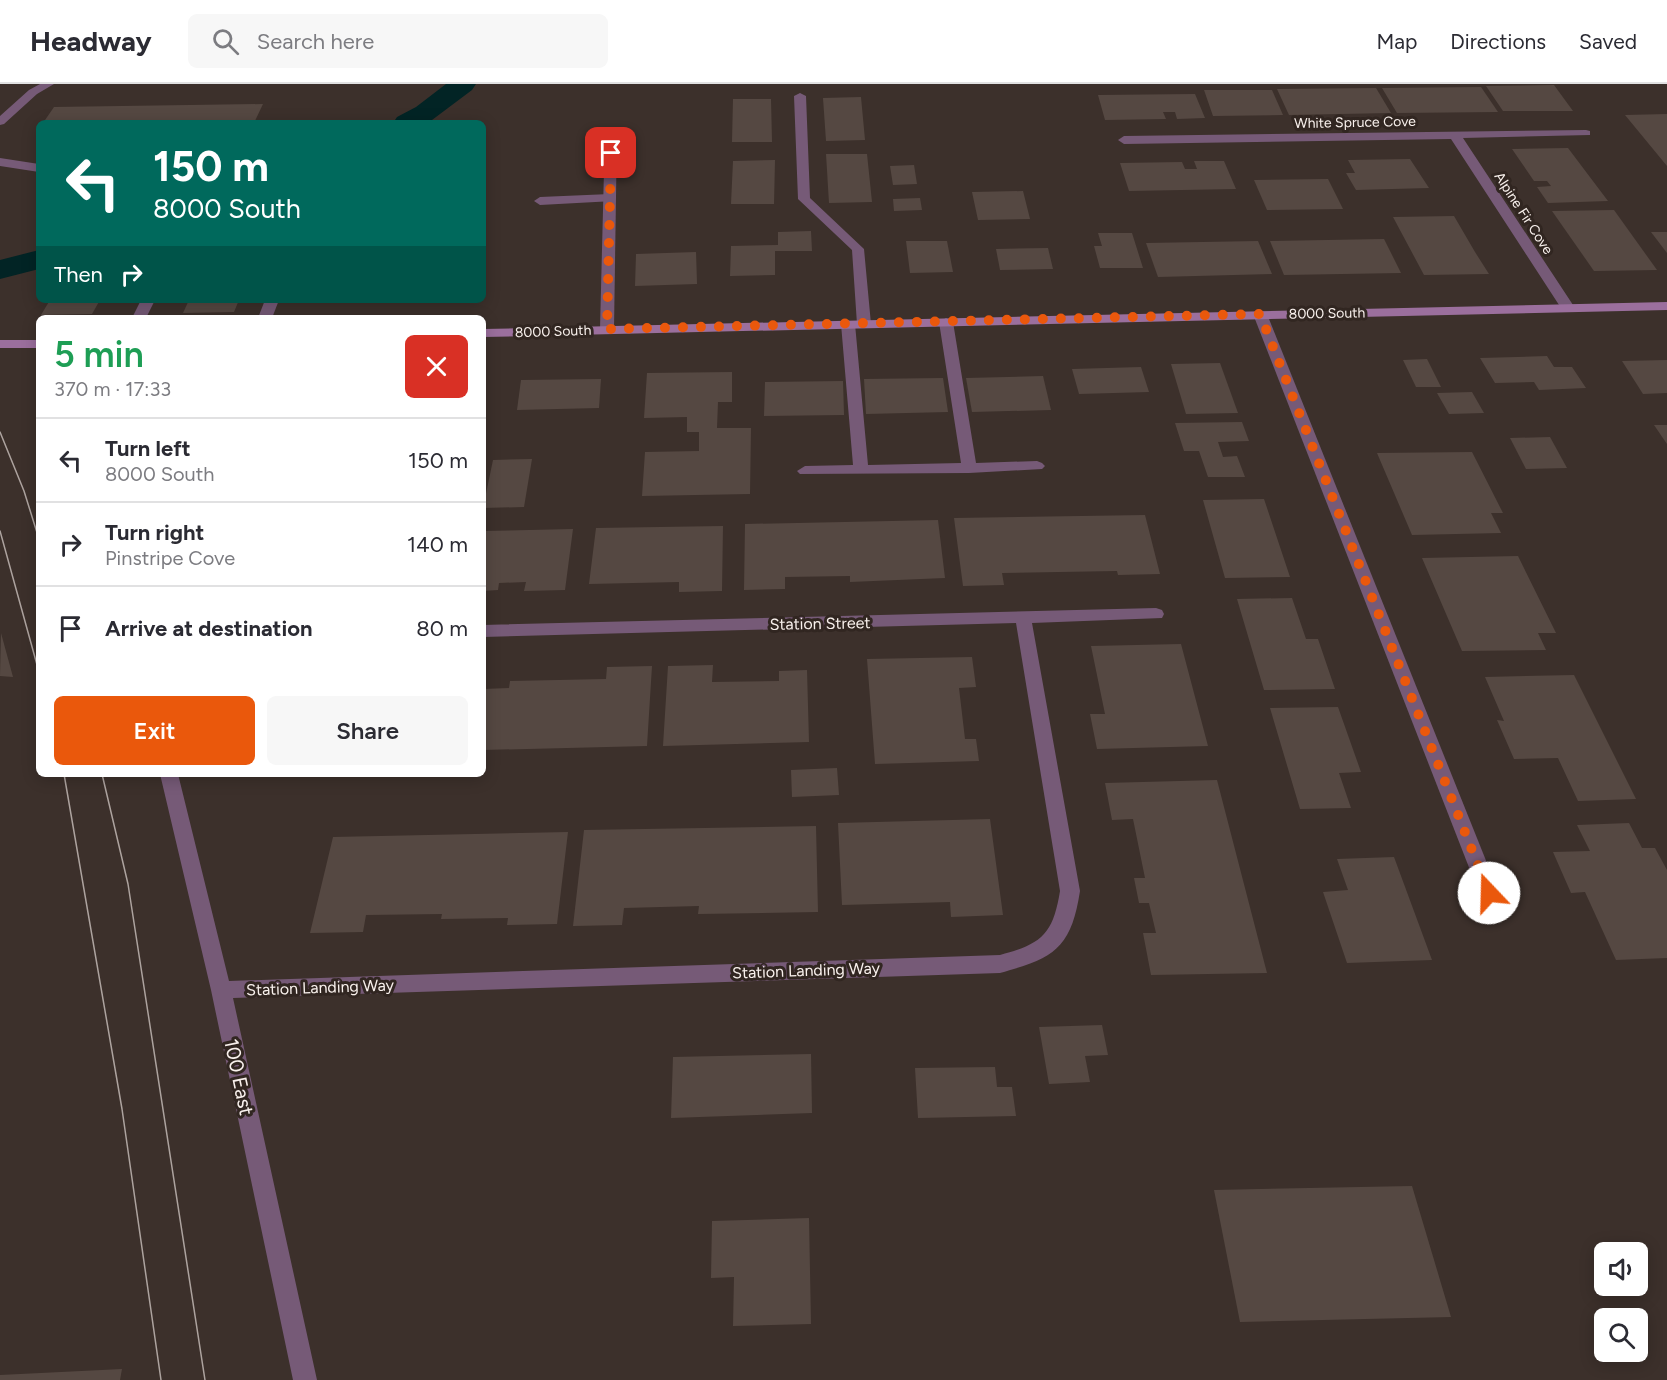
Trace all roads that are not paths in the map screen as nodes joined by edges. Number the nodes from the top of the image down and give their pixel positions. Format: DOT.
graph roads {
  1 [pos="48,84"];
  2 [pos="800,96"];
  3 [pos="0,122"];
  4 [pos="611,131"];
  5 [pos="1586,133"];
  6 [pos="1455,135"];
  7 [pos="1124,140"];
  8 [pos="0,162"];
  9 [pos="36,168"];
  10 [pos="610,198"];
  11 [pos="540,201"];
  12 [pos="1667,306"];
  13 [pos="1568,308"];
  14 [pos="1260,314"];
  15 [pos="946,322"];
  16 [pos="856,324"];
  17 [pos="607,329"];
  18 [pos="486,333"];
  19 [pos="36,344"];
  20 [pos="0,345"];
  21 [pos="1037,466"];
  22 [pos="969,468"];
  23 [pos="861,470"];
  24 [pos="806,471"];
  25 [pos="1156,614"];
  26 [pos="1023,618"];
  27 [pos="486,631"];
  28 [pos="170,777"];
  29 [pos="1489,893"];
  30 [pos="221,990"];
  31 [pos="305,1380"];
  1 -- 3 [label="street"];
  2 -- 16 [label="street"];
  4 -- 10 [label="street"];
  5 -- 6 [label="street, White Spruce Cove"];
  6 -- 7 [label="street, White Spruce Cove"];
  6 -- 13 [label="street, Alpine Fir Cove"];
  8 -- 9 [label="street"];
  10 -- 11 [label="street"];
  10 -- 17 [label="street"];
  12 -- 13 [label="street, 8000 South"];
  13 -- 14 [label="street, 8000 South"];
  14 -- 15 [label="street, 8000 South"];
  14 -- 29 [label="street"];
  15 -- 16 [label="street, 8000 South"];
  15 -- 22 [label="street"];
  16 -- 17 [label="street, 8000 South"];
  16 -- 23 [label="street"];
  17 -- 18 [label="street, 8000 South"];
  19 -- 20 [label="street"];
  21 -- 22 [label="street"];
  22 -- 23 [label="street"];
  23 -- 24 [label="street"];
  25 -- 26 [label="street, Station Street"];
  26 -- 27 [label="street, Station Street"];
  26 -- 30 [label="street, Station Landing Way"];
  28 -- 30 [label="street, 100 East"];
  30 -- 31 [label="street, 100 East"];
}
